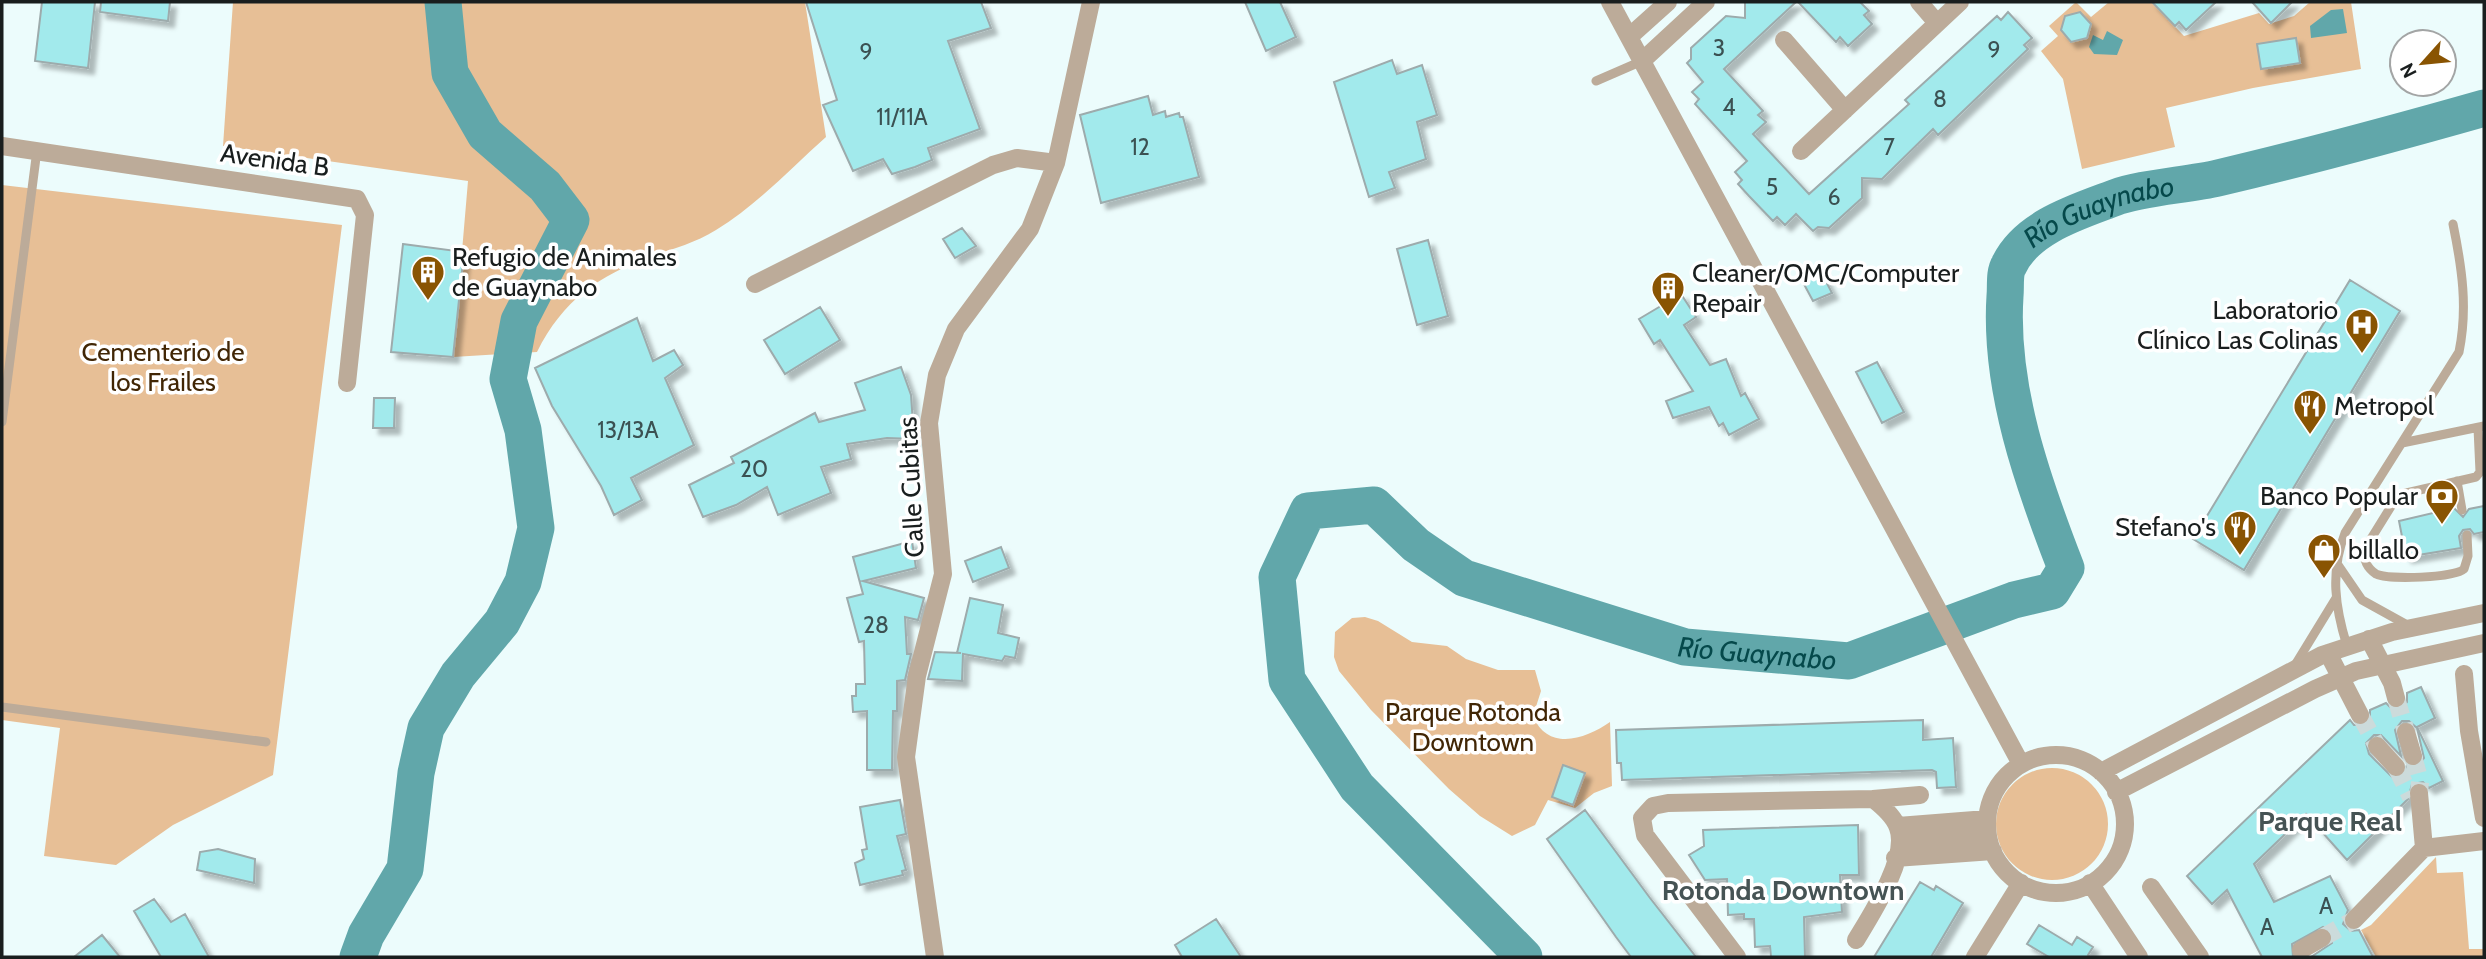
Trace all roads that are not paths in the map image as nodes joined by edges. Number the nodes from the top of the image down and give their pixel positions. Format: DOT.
graph roads {
  1 [pos="1091,2"];
  2 [pos="1610,2"];
  3 [pos="1668,2"];
  4 [pos="1706,2"];
  5 [pos="1919,2"];
  6 [pos="1959,2"];
  7 [pos="1937,23"];
  8 [pos="1629,37"];
  9 [pos="1784,40"];
  10 [pos="1642,61"];
  11 [pos="1596,81"];
  12 [pos="1845,110"];
  13 [pos="2,146"];
  14 [pos="37,150"];
  15 [pos="1801,151"];
  16 [pos="1056,163"];
  17 [pos="2454,224"];
  18 [pos="755,284"];
  19 [pos="347,383"];
  20 [pos="2,422"];
  21 [pos="2481,427"];
  22 [pos="2402,443"];
  23 [pos="2457,481"];
  24 [pos="2462,510"];
  25 [pos="2467,535"];
  26 [pos="2336,562"];
  27 [pos="2336,598"];
  28 [pos="2484,613"];
  29 [pos="2414,628"];
  30 [pos="2369,639"];
  31 [pos="2484,643"];
  32 [pos="2347,646"];
  33 [pos="2328,653"];
  34 [pos="2380,663"];
  35 [pos="2291,671"];
  36 [pos="2464,674"];
  37 [pos="2340,678"];
  38 [pos="2396,698"];
  39 [pos="2,707"];
  40 [pos="2360,715"];
  41 [pos="2406,732"];
  42 [pos="266,741"];
  43 [pos="2377,746"];
  44 [pos="2413,756"];
  45 [pos="2021,764"];
  46 [pos="2396,766"];
  47 [pos="2101,772"];
  48 [pos="2116,792"];
  49 [pos="1920,795"];
  50 [pos="1873,799"];
  51 [pos="2416,799"];
  52 [pos="2484,818"];
  53 [pos="1989,835"];
  54 [pos="2484,841"];
  55 [pos="1898,842"];
  56 [pos="2424,848"];
  57 [pos="2021,883"];
  58 [pos="2090,883"];
  59 [pos="2151,887"];
  60 [pos="2354,920"];
  61 [pos="2322,938"];
  62 [pos="1856,940"];
  63 [pos="2301,950"];
  64 [pos="935,957"];
  65 [pos="1737,957"];
  66 [pos="1975,957"];
  67 [pos="2139,957"];
  68 [pos="2200,957"];
  1 -- 16 [label="street, Calle Cubitas"];
  2 -- 8 [label="street"];
  3 -- 8 [label="street"];
  4 -- 10 [label="street"];
  5 -- 7 [label="street"];
  6 -- 7 [label="street"];
  7 -- 12 [label="street"];
  8 -- 10 [label="street"];
  9 -- 12 [label="street"];
  10 -- 11 [label="lane"];
  10 -- 45 [label="street"];
  12 -- 15 [label="street"];
  13 -- 14 [label="street, Avenida B"];
  14 -- 19 [label="street, Avenida B"];
  14 -- 20 [label="lane"];
  16 -- 18 [label="street"];
  16 -- 64 [label="street, Calle Cubitas"];
  17 -- 22 [label="lane"];
  21 -- 22 [label="lane"];
  21 -- 23 [label="lane"];
  22 -- 26 [label="lane"];
  23 -- 24 [label="lane"];
  23 -- 25 [label="lane"];
  26 -- 27 [label="lane"];
  26 -- 29 [label="lane"];
  27 -- 32 [label="lane"];
  27 -- 35 [label="lane"];
  28 -- 29 [label="street"];
  29 -- 30 [label="street"];
  30 -- 32 [label="street"];
  30 -- 34 [label="street"];
  31 -- 34 [label="street"];
  32 -- 33 [label="street"];
  33 -- 35 [label="street"];
  33 -- 37 [label="street"];
  34 -- 37 [label="street"];
  34 -- 38 [label="street"];
  35 -- 47 [label="street"];
  36 -- 52 [label="street"];
  37 -- 40 [label="street"];
  37 -- 48 [label="street"];
  39 -- 42 [label="lane"];
  41 -- 44 [label="street"];
  43 -- 46 [label="street"];
  45 -- 47 [label="street"];
  45 -- 53 [label="street"];
  47 -- 48 [label="street"];
  48 -- 58 [label="street"];
  49 -- 50 [label="street"];
  50 -- 55 [label="street"];
  50 -- 65 [label="street"];
  51 -- 56 [label="street"];
  53 -- 55 [label="street"];
  53 -- 55 [label="street"];
  53 -- 57 [label="street"];
  54 -- 56 [label="street"];
  55 -- 62 [label="street"];
  56 -- 60 [label="street"];
  57 -- 58 [label="street"];
  57 -- 66 [label="street"];
  58 -- 67 [label="street"];
  59 -- 68 [label="street"];
  61 -- 63 [label="street"];
}
